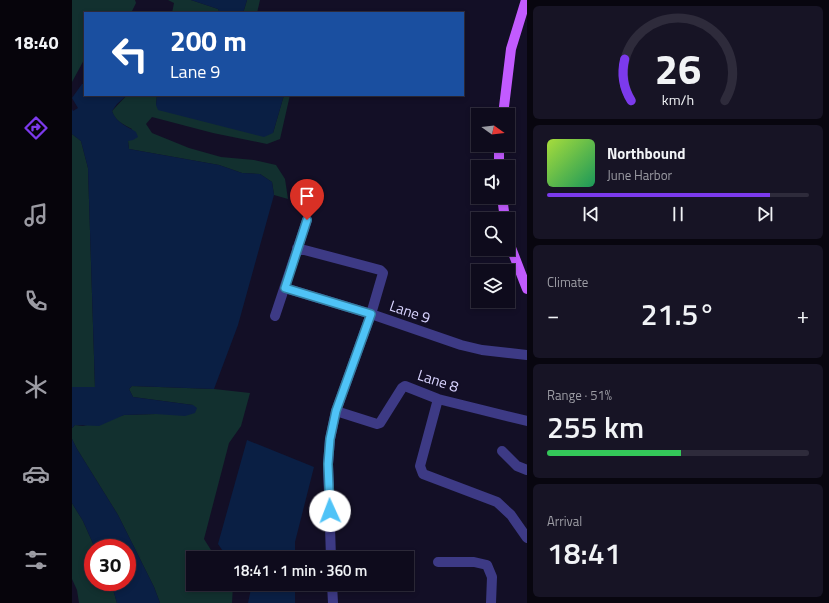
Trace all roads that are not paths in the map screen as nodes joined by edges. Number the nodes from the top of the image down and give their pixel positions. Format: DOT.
graph roads {
  1 [pos="526,0"];
  2 [pos="504,108"];
  3 [pos="307,220"];
  4 [pos="298,248"];
  5 [pos="514,256"];
  6 [pos="285,288"];
  7 [pos="527,289"];
  8 [pos="371,314"];
  9 [pos="275,316"];
  10 [pos="527,355"];
  11 [pos="438,399"];
  12 [pos="336,411"];
  13 [pos="527,421"];
  14 [pos="502,450"];
  15 [pos="527,470"];
  16 [pos="527,538"];
  17 [pos="331,551"];
  18 [pos="438,562"];
  19 [pos="332,591"];
  20 [pos="333,603"];
  21 [pos="491,603"];
  1 -- 2 [label="main road"];
  3 -- 4 [label="street"];
  4 -- 6 [label="street"];
  4 -- 8 [label="street"];
  5 -- 7 [label="main road"];
  6 -- 8 [label="street, Lane 9"];
  6 -- 9 [label="street"];
  8 -- 10 [label="street, Lane 9"];
  8 -- 12 [label="street"];
  11 -- 12 [label="street, Lane 8"];
  11 -- 13 [label="street, Lane 8"];
  11 -- 16 [label="street"];
  12 -- 17 [label="street"];
  14 -- 15 [label="street"];
  18 -- 21 [label="street"];
  19 -- 20 [label="street"];
}
